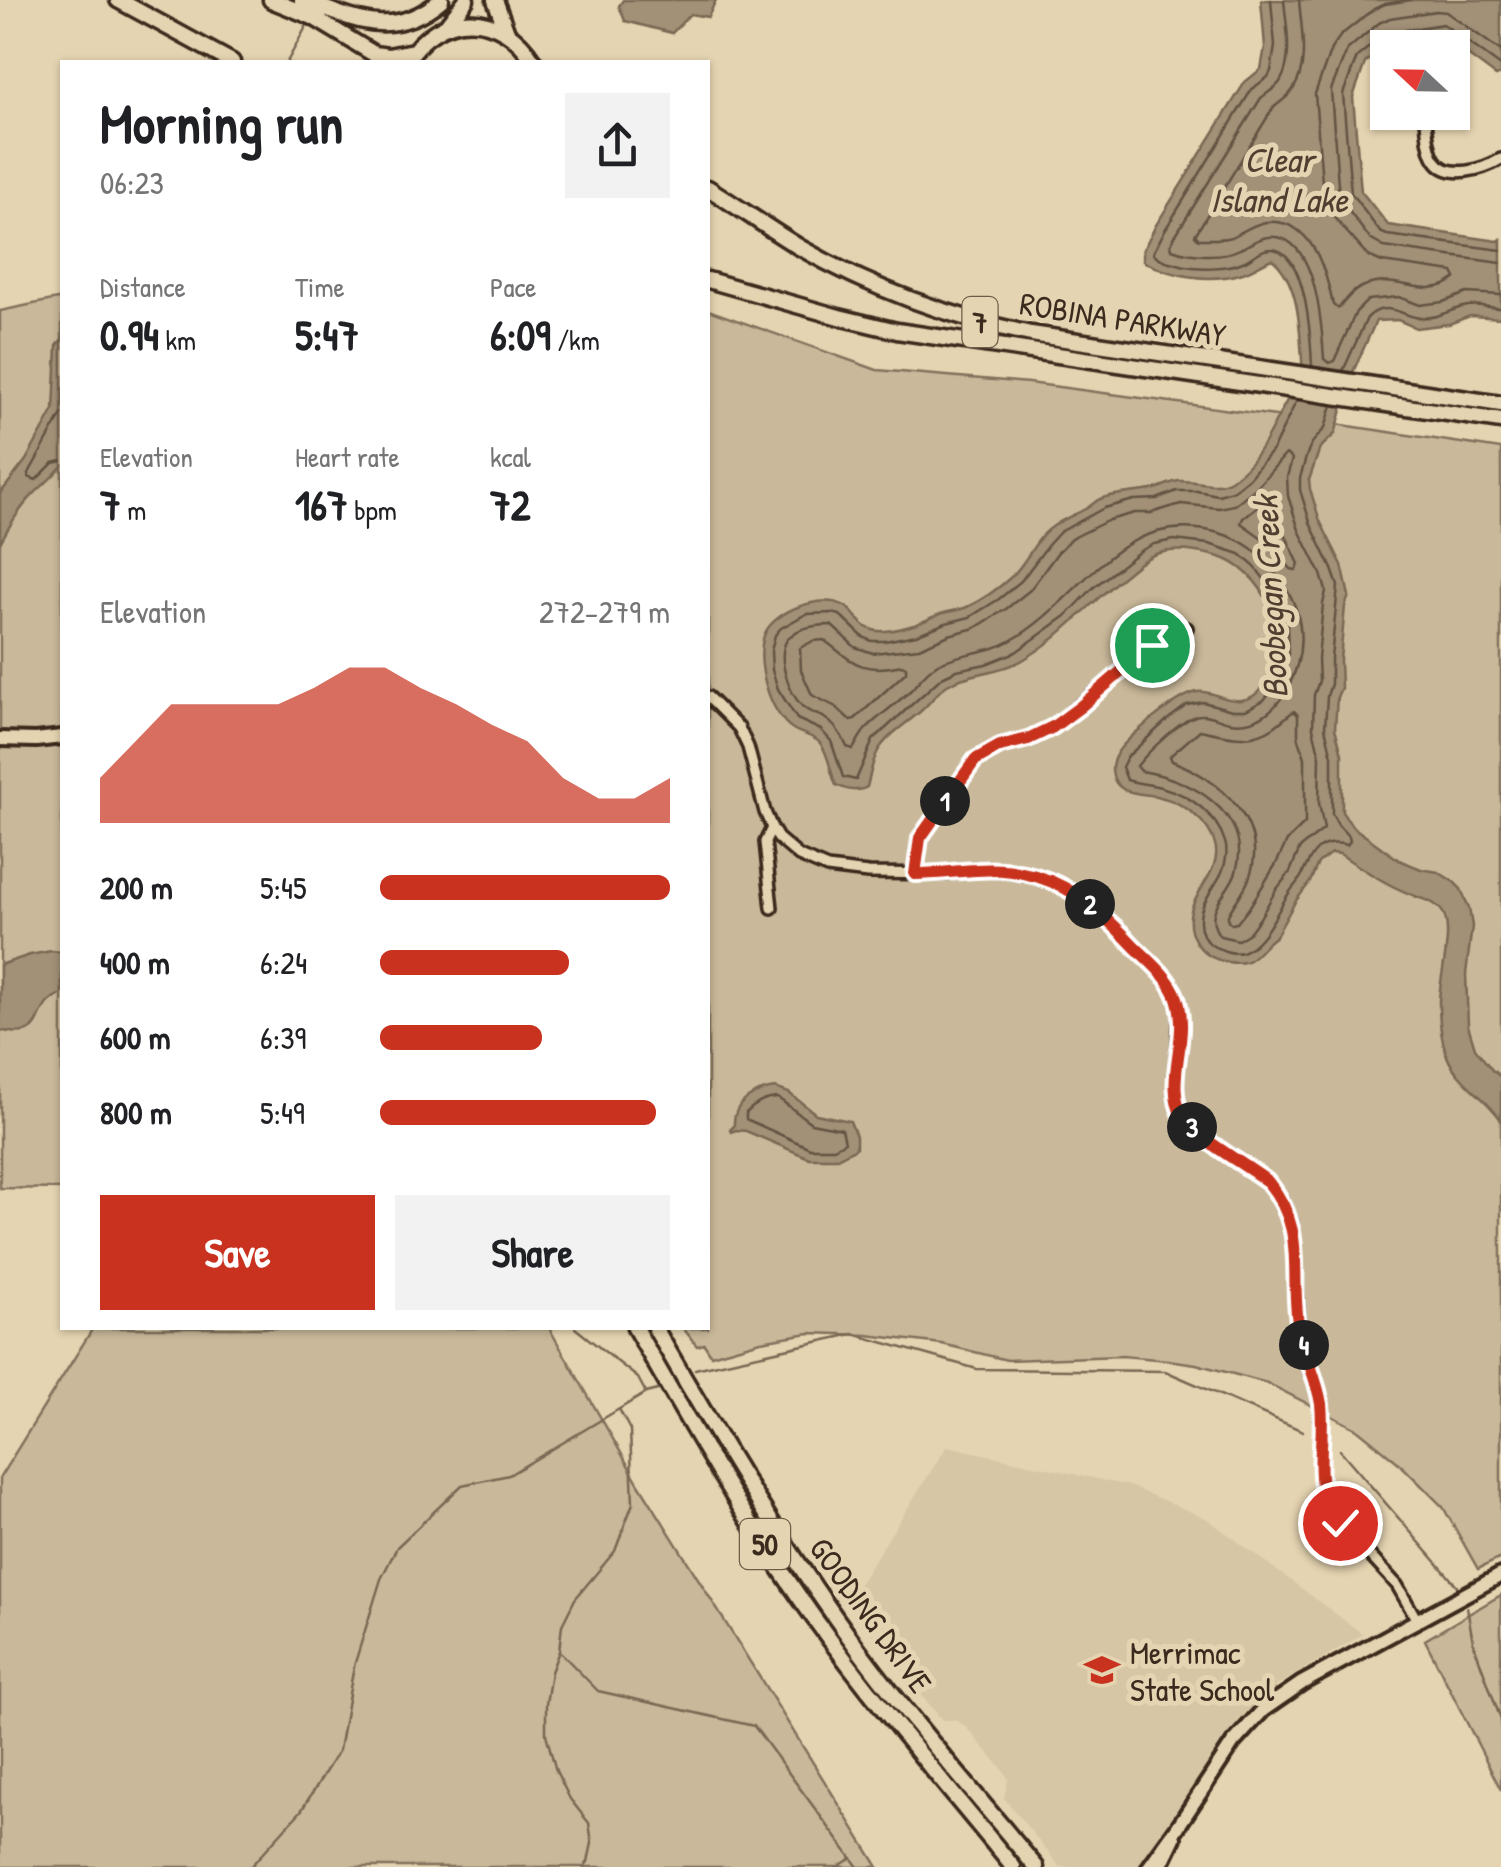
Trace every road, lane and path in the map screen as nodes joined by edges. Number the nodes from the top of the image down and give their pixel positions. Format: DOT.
graph roads {
  1 [pos="118,0"];
  2 [pos="272,0"];
  3 [pos="302,0"];
  4 [pos="441,0"];
  5 [pos="466,0"];
  6 [pos="495,0"];
  7 [pos="446,26"];
  8 [pos="507,32"];
  9 [pos="410,57"];
  10 [pos="228,60"];
  11 [pos="533,60"];
  12 [pos="1428,130"];
  13 [pos="1501,159"];
  14 [pos="710,189"];
  15 [pos="710,281"];
  16 [pos="1501,404"];
  17 [pos="1501,420"];
  18 [pos="1187,628"];
  19 [pos="710,701"];
  20 [pos="60,737"];
  21 [pos="0,740"];
  22 [pos="772,828"];
  23 [pos="915,874"];
  24 [pos="772,908"];
  25 [pos="636,1330"];
  26 [pos="656,1330"];
  27 [pos="1501,1575"];
  28 [pos="1418,1622"];
  29 [pos="1177,1828"];
  30 [pos="1013,1867"];
  31 [pos="1036,1867"];
  32 [pos="1148,1867"];
  33 [pos="1160,1867"];
  1 -- 10 [label="main road"];
  2 -- 9 [label="main road"];
  3 -- 4 [label="main road"];
  5 -- 7 [label="main road"];
  6 -- 8 [label="main road"];
  7 -- 8 [label="main road"];
  7 -- 9 [label="main road"];
  8 -- 11 [label="main road"];
  12 -- 13 [label="street"];
  14 -- 16 [label="main road, ROBINA PARKWAY / 7"];
  15 -- 17 [label="main road, ROBINA PARKWAY / 7"];
  18 -- 23 [label="street"];
  19 -- 22 [label="street"];
  20 -- 21 [label="main road"];
  22 -- 23 [label="street"];
  22 -- 24 [label="street"];
  23 -- 28 [label="street"];
  25 -- 30 [label="main road, GOODING DRIVE / 50"];
  26 -- 31 [label="main road, GOODING DRIVE / 50"];
  27 -- 28 [label="main road"];
  28 -- 29 [label="main road"];
  29 -- 32 [label="main road"];
  29 -- 33 [label="main road"];
}
